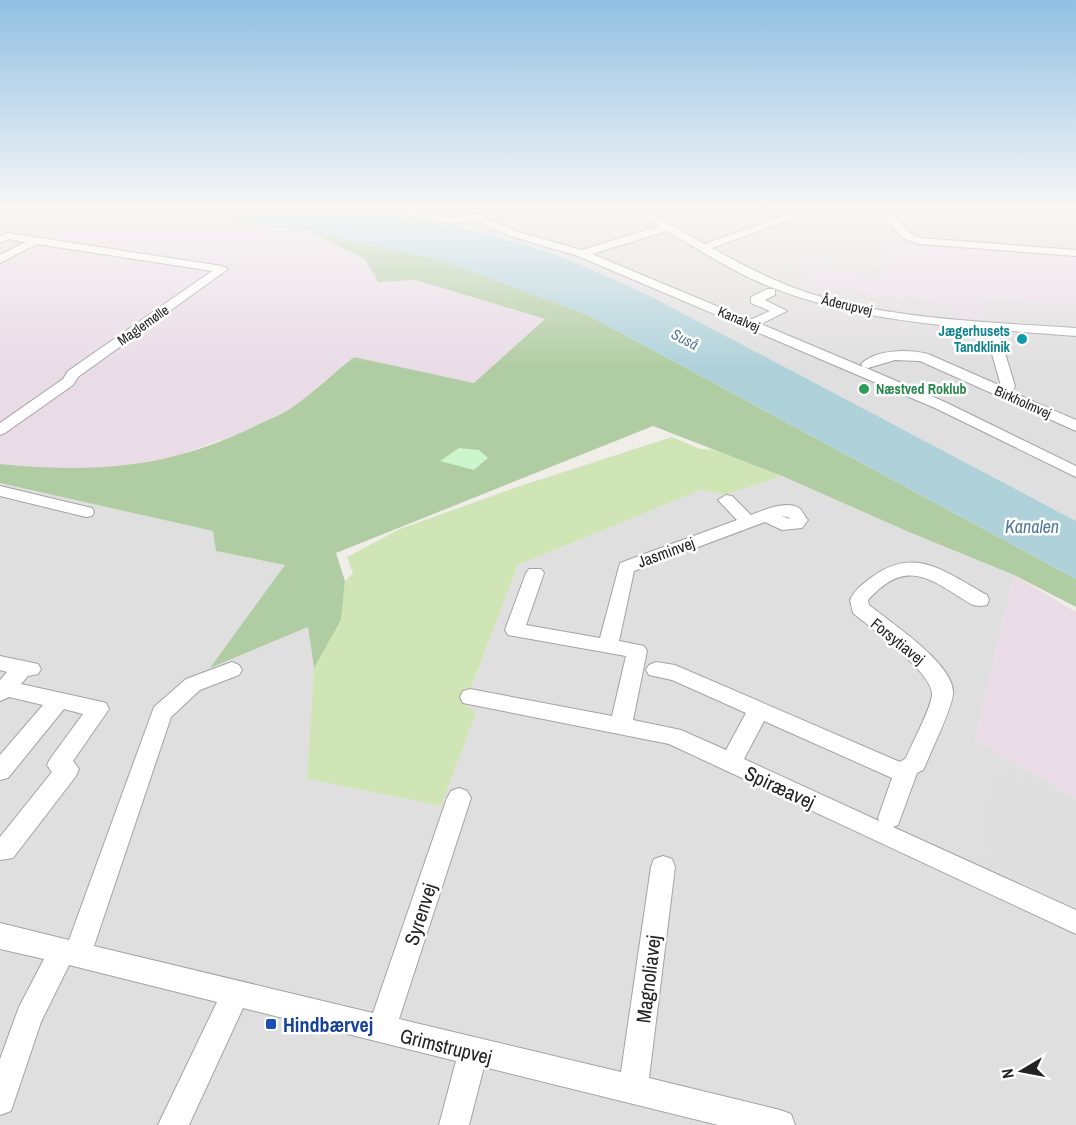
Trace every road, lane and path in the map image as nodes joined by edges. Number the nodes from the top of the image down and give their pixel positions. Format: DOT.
graph roads {
  1 [pos="180,262"];
  2 [pos="603,262"];
  3 [pos="733,262"];
  4 [pos="771,291"];
  5 [pos="751,324"];
  6 [pos="990,325"];
  7 [pos="1076,332"];
  8 [pos="868,364"];
  9 [pos="1004,394"];
  10 [pos="1076,426"];
  11 [pos="0,430"];
  12 [pos="1076,472"];
  13 [pos="0,491"];
  14 [pos="726,500"];
  15 [pos="86,512"];
  16 [pos="767,515"];
  17 [pos="750,522"];
  18 [pos="536,573"];
  19 [pos="980,600"];
  20 [pos="608,646"];
  21 [pos="0,663"];
  22 [pos="232,670"];
  23 [pos="656,670"];
  24 [pos="2,691"];
  25 [pos="470,697"];
  26 [pos="59,700"];
  27 [pos="759,710"];
  28 [pos="621,724"];
  29 [pos="730,763"];
  30 [pos="0,771"];
  31 [pos="905,774"];
  32 [pos="459,798"];
  33 [pos="890,818"];
  34 [pos="0,849"];
  35 [pos="663,867"];
  36 [pos="1076,922"];
  37 [pos="0,936"];
  38 [pos="70,953"];
  39 [pos="235,994"];
  40 [pos="380,1029"];
  41 [pos="473,1052"];
  42 [pos="631,1090"];
  43 [pos="0,1100"];
  44 [pos="725,1119"];
  45 [pos="173,1125"];
  46 [pos="454,1125"];
  47 [pos="780,1125"];
  1 -- 11 [label="street, Maglemølle"];
  2 -- 5 [label="street, Kanalvej"];
  3 -- 6 [label="street, Åderupvej"];
  4 -- 5 [label="street"];
  5 -- 12 [label="street, Kanalvej"];
  6 -- 7 [label="street, Åderupvej"];
  6 -- 9 [label="street"];
  8 -- 9 [label="street, Birkholmvej"];
  9 -- 10 [label="street, Birkholmvej"];
  13 -- 15 [label="street"];
  14 -- 17 [label="street"];
  16 -- 17 [label="street, Jasminvej"];
  17 -- 20 [label="street, Jasminvej"];
  18 -- 20 [label="street"];
  19 -- 31 [label="street, Forsytiavej"];
  20 -- 28 [label="street"];
  21 -- 24 [label="street"];
  22 -- 38 [label="street"];
  23 -- 27 [label="street"];
  24 -- 26 [label="street"];
  25 -- 28 [label="street, Spiræavej"];
  26 -- 30 [label="street"];
  26 -- 34 [label="street"];
  27 -- 29 [label="street"];
  27 -- 31 [label="street"];
  28 -- 29 [label="street, Spiræavej"];
  29 -- 36 [label="street, Spiræavej"];
  31 -- 33 [label="street, Forsytiavej"];
  32 -- 40 [label="street, Syrenvej"];
  35 -- 42 [label="street, Magnoliavej"];
  37 -- 38 [label="street, Grimstrupvej"];
  38 -- 39 [label="street, Grimstrupvej"];
  38 -- 43 [label="street"];
  39 -- 40 [label="street, Grimstrupvej"];
  39 -- 45 [label="street"];
  40 -- 41 [label="street, Grimstrupvej"];
  41 -- 42 [label="street, Grimstrupvej"];
  41 -- 46 [label="street"];
  42 -- 44 [label="street, Grimstrupvej"];
  44 -- 47 [label="street, Grimstrupvej"];
}
